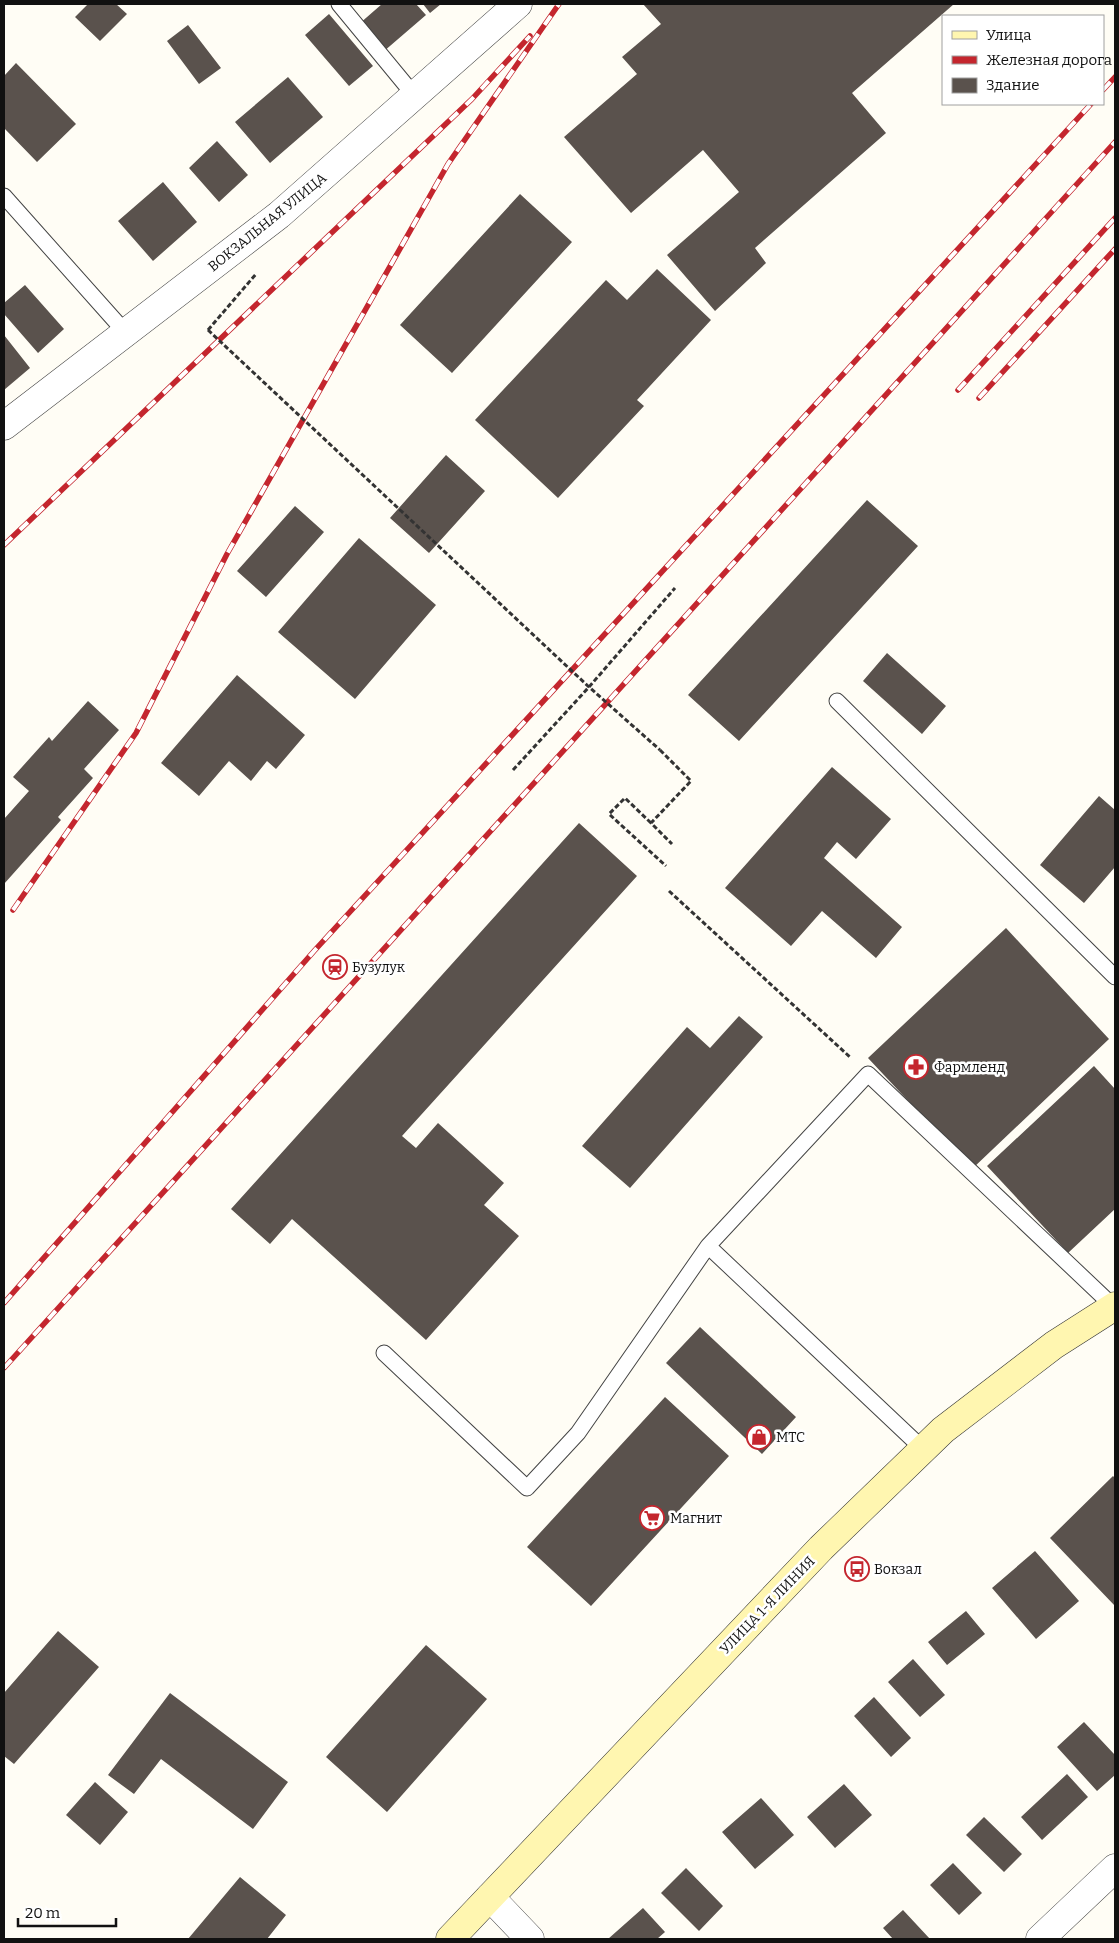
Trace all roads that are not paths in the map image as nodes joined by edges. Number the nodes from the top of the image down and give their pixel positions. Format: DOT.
graph roads {
  1 [pos="339,4"];
  2 [pos="518,4"];
  3 [pos="414,95"];
  4 [pos="4,196"];
  5 [pos="126,333"];
  6 [pos="4,426"];
  7 [pos="837,701"];
  8 [pos="1115,977"];
  9 [pos="708,1246"];
  10 [pos="1115,1306"];
  11 [pos="384,1353"];
  12 [pos="923,1449"];
  13 [pos="1115,1868"];
  14 [pos="490,1896"];
  15 [pos="450,1939"];
  16 [pos="530,1939"];
  17 [pos="1040,1939"];
  1 -- 3 [label="lane"];
  2 -- 3 [label="street, ВОКЗАЛЬНАЯ УЛИЦА"];
  3 -- 5 [label="street, ВОКЗАЛЬНАЯ УЛИЦА"];
  4 -- 5 [label="lane"];
  5 -- 6 [label="street, ВОКЗАЛЬНАЯ УЛИЦА"];
  7 -- 8 [label="lane"];
  9 -- 10 [label="lane"];
  9 -- 11 [label="lane"];
  9 -- 12 [label="lane"];
  10 -- 12 [label="main road, УЛИЦА 1-Я ЛИНИЯ"];
  12 -- 14 [label="main road, УЛИЦА 1-Я ЛИНИЯ"];
  13 -- 17 [label="street"];
  14 -- 15 [label="main road, УЛИЦА 1-Я ЛИНИЯ"];
  14 -- 16 [label="street"];
}
